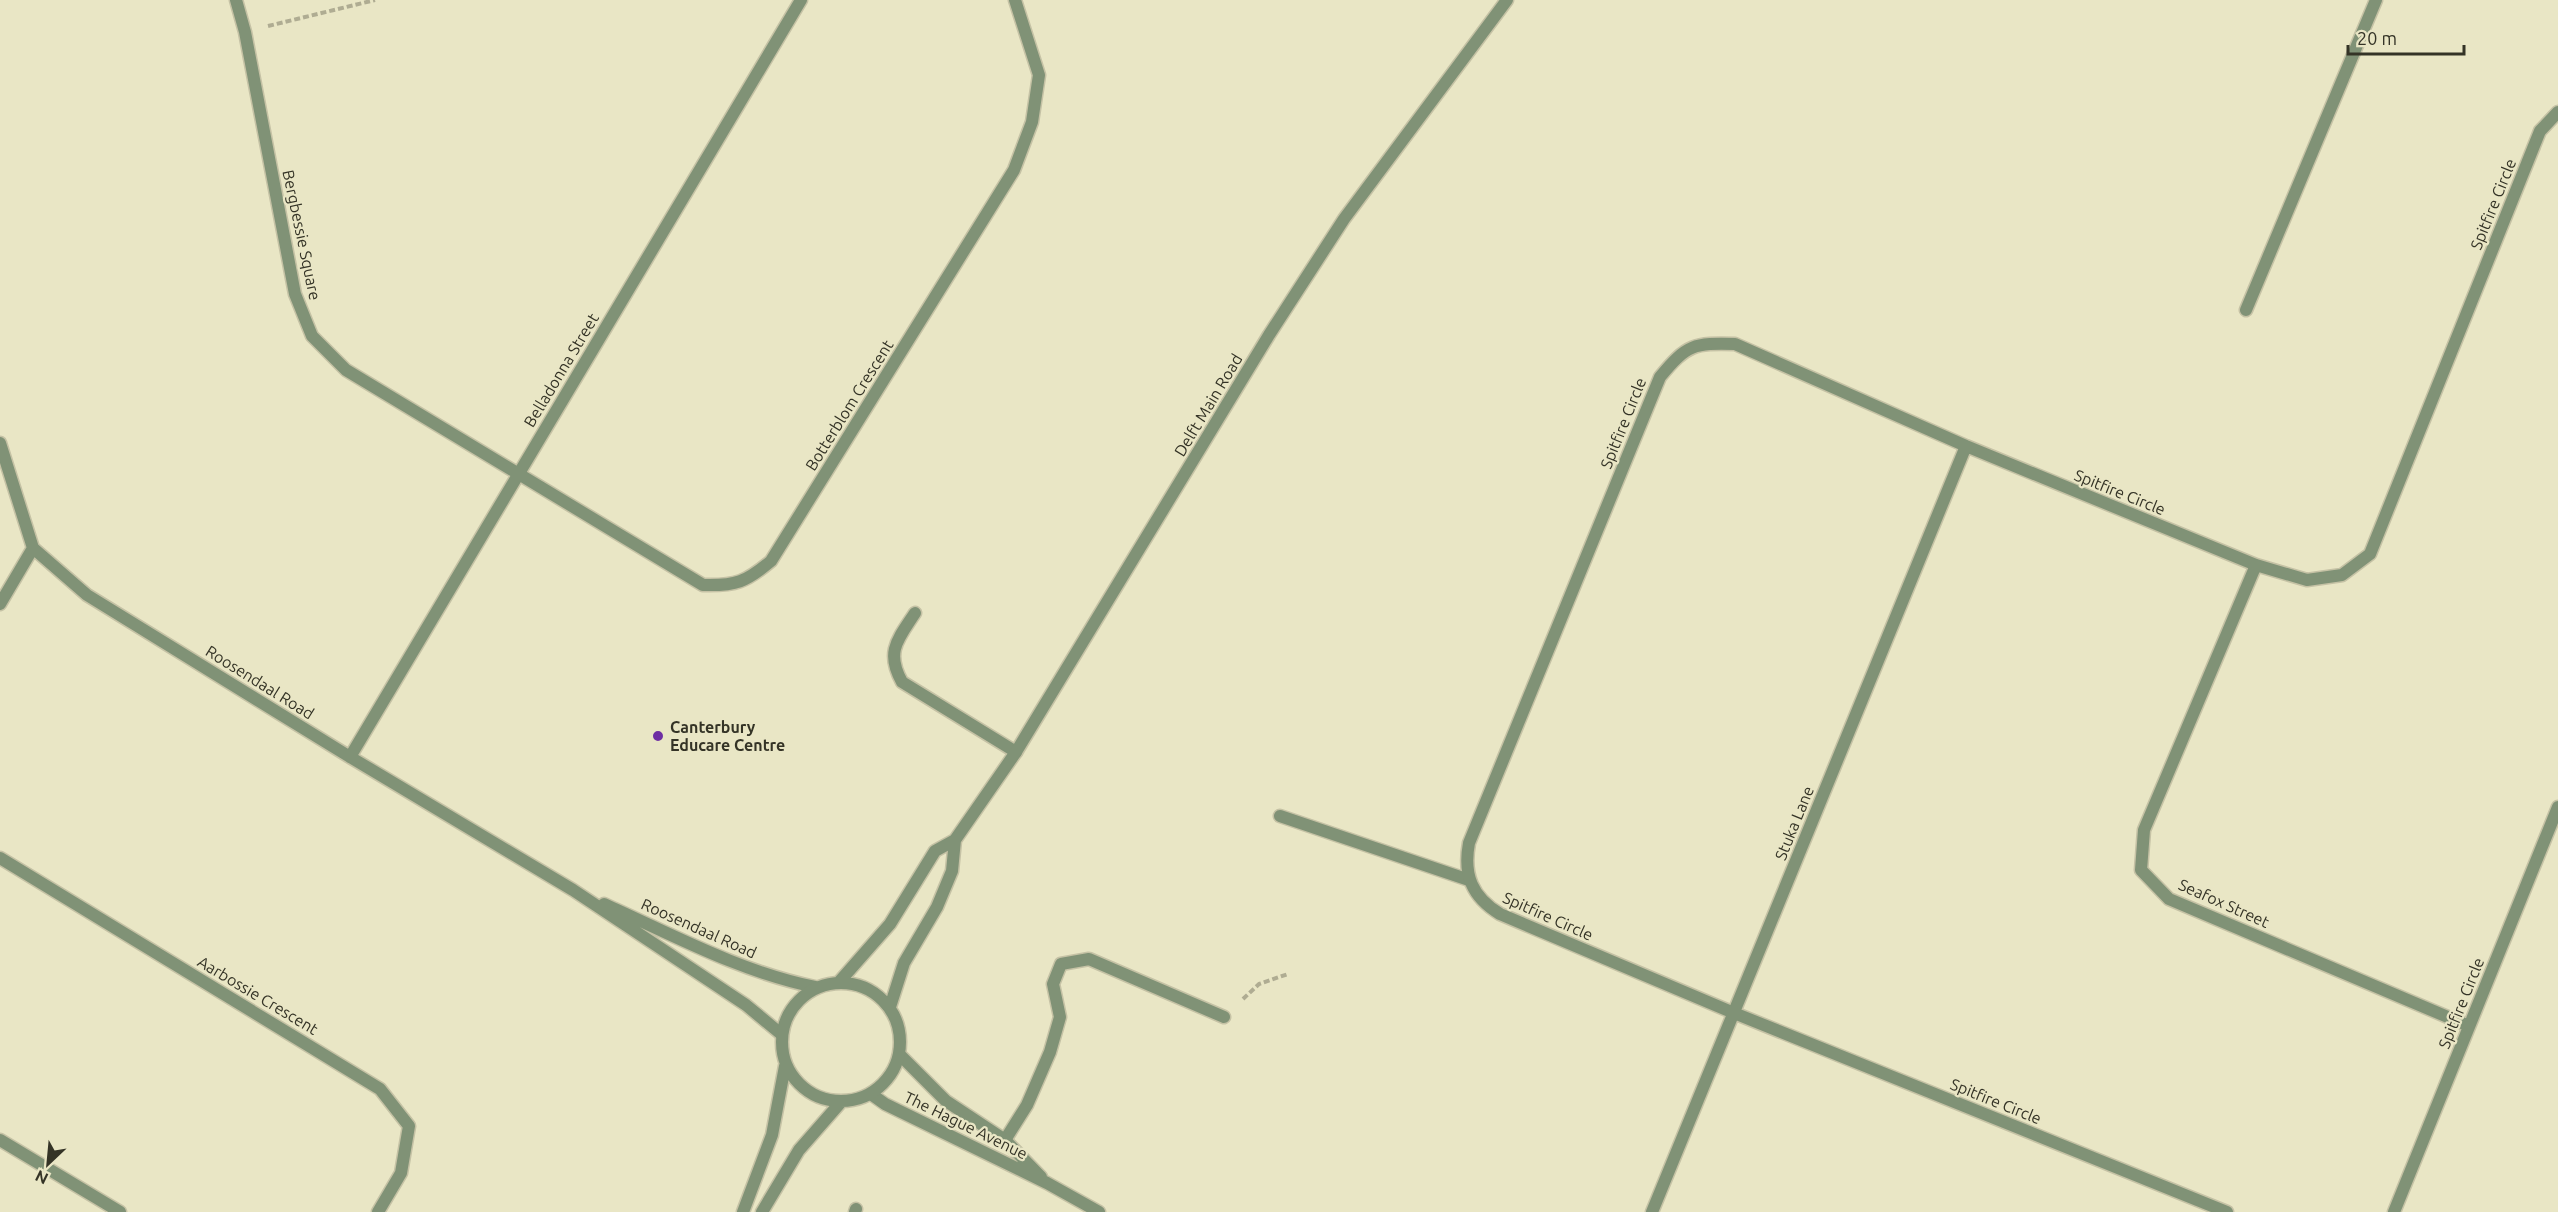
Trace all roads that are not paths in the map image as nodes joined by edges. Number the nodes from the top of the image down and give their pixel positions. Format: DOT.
graph roads {
  1 [pos="236,0"];
  2 [pos="801,0"];
  3 [pos="1015,0"];
  4 [pos="1507,0"];
  5 [pos="2376,0"];
  6 [pos="2558,112"];
  7 [pos="2246,310"];
  8 [pos="0,443"];
  9 [pos="1966,446"];
  10 [pos="518,474"];
  11 [pos="33,548"];
  12 [pos="2256,565"];
  13 [pos="0,604"];
  14 [pos="915,613"];
  15 [pos="1016,752"];
  16 [pos="350,757"];
  17 [pos="2558,807"];
  18 [pos="1280,816"];
  19 [pos="956,840"];
  20 [pos="0,858"];
  21 [pos="1469,880"];
  22 [pos="573,890"];
  23 [pos="840,981"];
  24 [pos="815,987"];
  25 [pos="890,1006"];
  26 [pos="1734,1013"];
  27 [pos="1224,1017"];
  28 [pos="2469,1026"];
  29 [pos="781,1034"];
  30 [pos="900,1055"];
  31 [pos="785,1066"];
  32 [pos="871,1094"];
  33 [pos="841,1102"];
  34 [pos="0,1140"];
  35 [pos="1005,1140"];
  36 [pos="1047,1183"];
  37 [pos="120,1212"];
  38 [pos="378,1212"];
  39 [pos="742,1212"];
  40 [pos="762,1212"];
  41 [pos="1099,1212"];
  42 [pos="1652,1212"];
  43 [pos="2227,1212"];
  44 [pos="2394,1212"];
  1 -- 10 [label="street, Bergbessie Square"];
  2 -- 10 [label="street, Belladonna Street"];
  3 -- 10 [label="street, Botterblom Crescent"];
  4 -- 15 [label="street, Delft Main Road"];
  5 -- 7 [label="street"];
  6 -- 12 [label="street, Spitfire Circle"];
  8 -- 11 [label="street"];
  9 -- 12 [label="street, Spitfire Circle"];
  9 -- 21 [label="street, Spitfire Circle"];
  9 -- 26 [label="street, Stuka Lane"];
  10 -- 16 [label="street, Belladonna Street"];
  11 -- 13 [label="street"];
  11 -- 16 [label="street, Roosendaal Road"];
  12 -- 28 [label="street, Seafox Street"];
  14 -- 15 [label="street"];
  15 -- 19 [label="street, Delft Main Road"];
  16 -- 22 [label="street, Roosendaal Road"];
  17 -- 28 [label="street, Spitfire Circle"];
  18 -- 21 [label="street"];
  19 -- 23 [label="street, Delft Main Road"];
  19 -- 25 [label="street, Delft Main Road"];
  20 -- 38 [label="street, Aarbossie Crescent"];
  21 -- 26 [label="street, Spitfire Circle"];
  22 -- 24 [label="street, Roosendaal Road"];
  22 -- 29 [label="street, Roosendaal Road"];
  23 -- 24 [label="street"];
  23 -- 25 [label="street"];
  24 -- 29 [label="street"];
  25 -- 30 [label="street"];
  26 -- 42 [label="street, Stuka Lane"];
  26 -- 43 [label="street, Spitfire Circle"];
  27 -- 35 [label="street"];
  28 -- 44 [label="street, Spitfire Circle"];
  29 -- 31 [label="street"];
  30 -- 32 [label="street"];
  30 -- 35 [label="street, The Hague Avenue"];
  31 -- 33 [label="street"];
  31 -- 39 [label="street"];
  32 -- 33 [label="street"];
  32 -- 36 [label="street, The Hague Avenue"];
  33 -- 40 [label="street"];
  34 -- 37 [label="street"];
  35 -- 36 [label="street, The Hague Avenue"];
  36 -- 41 [label="street, The Hague Avenue"];
}
